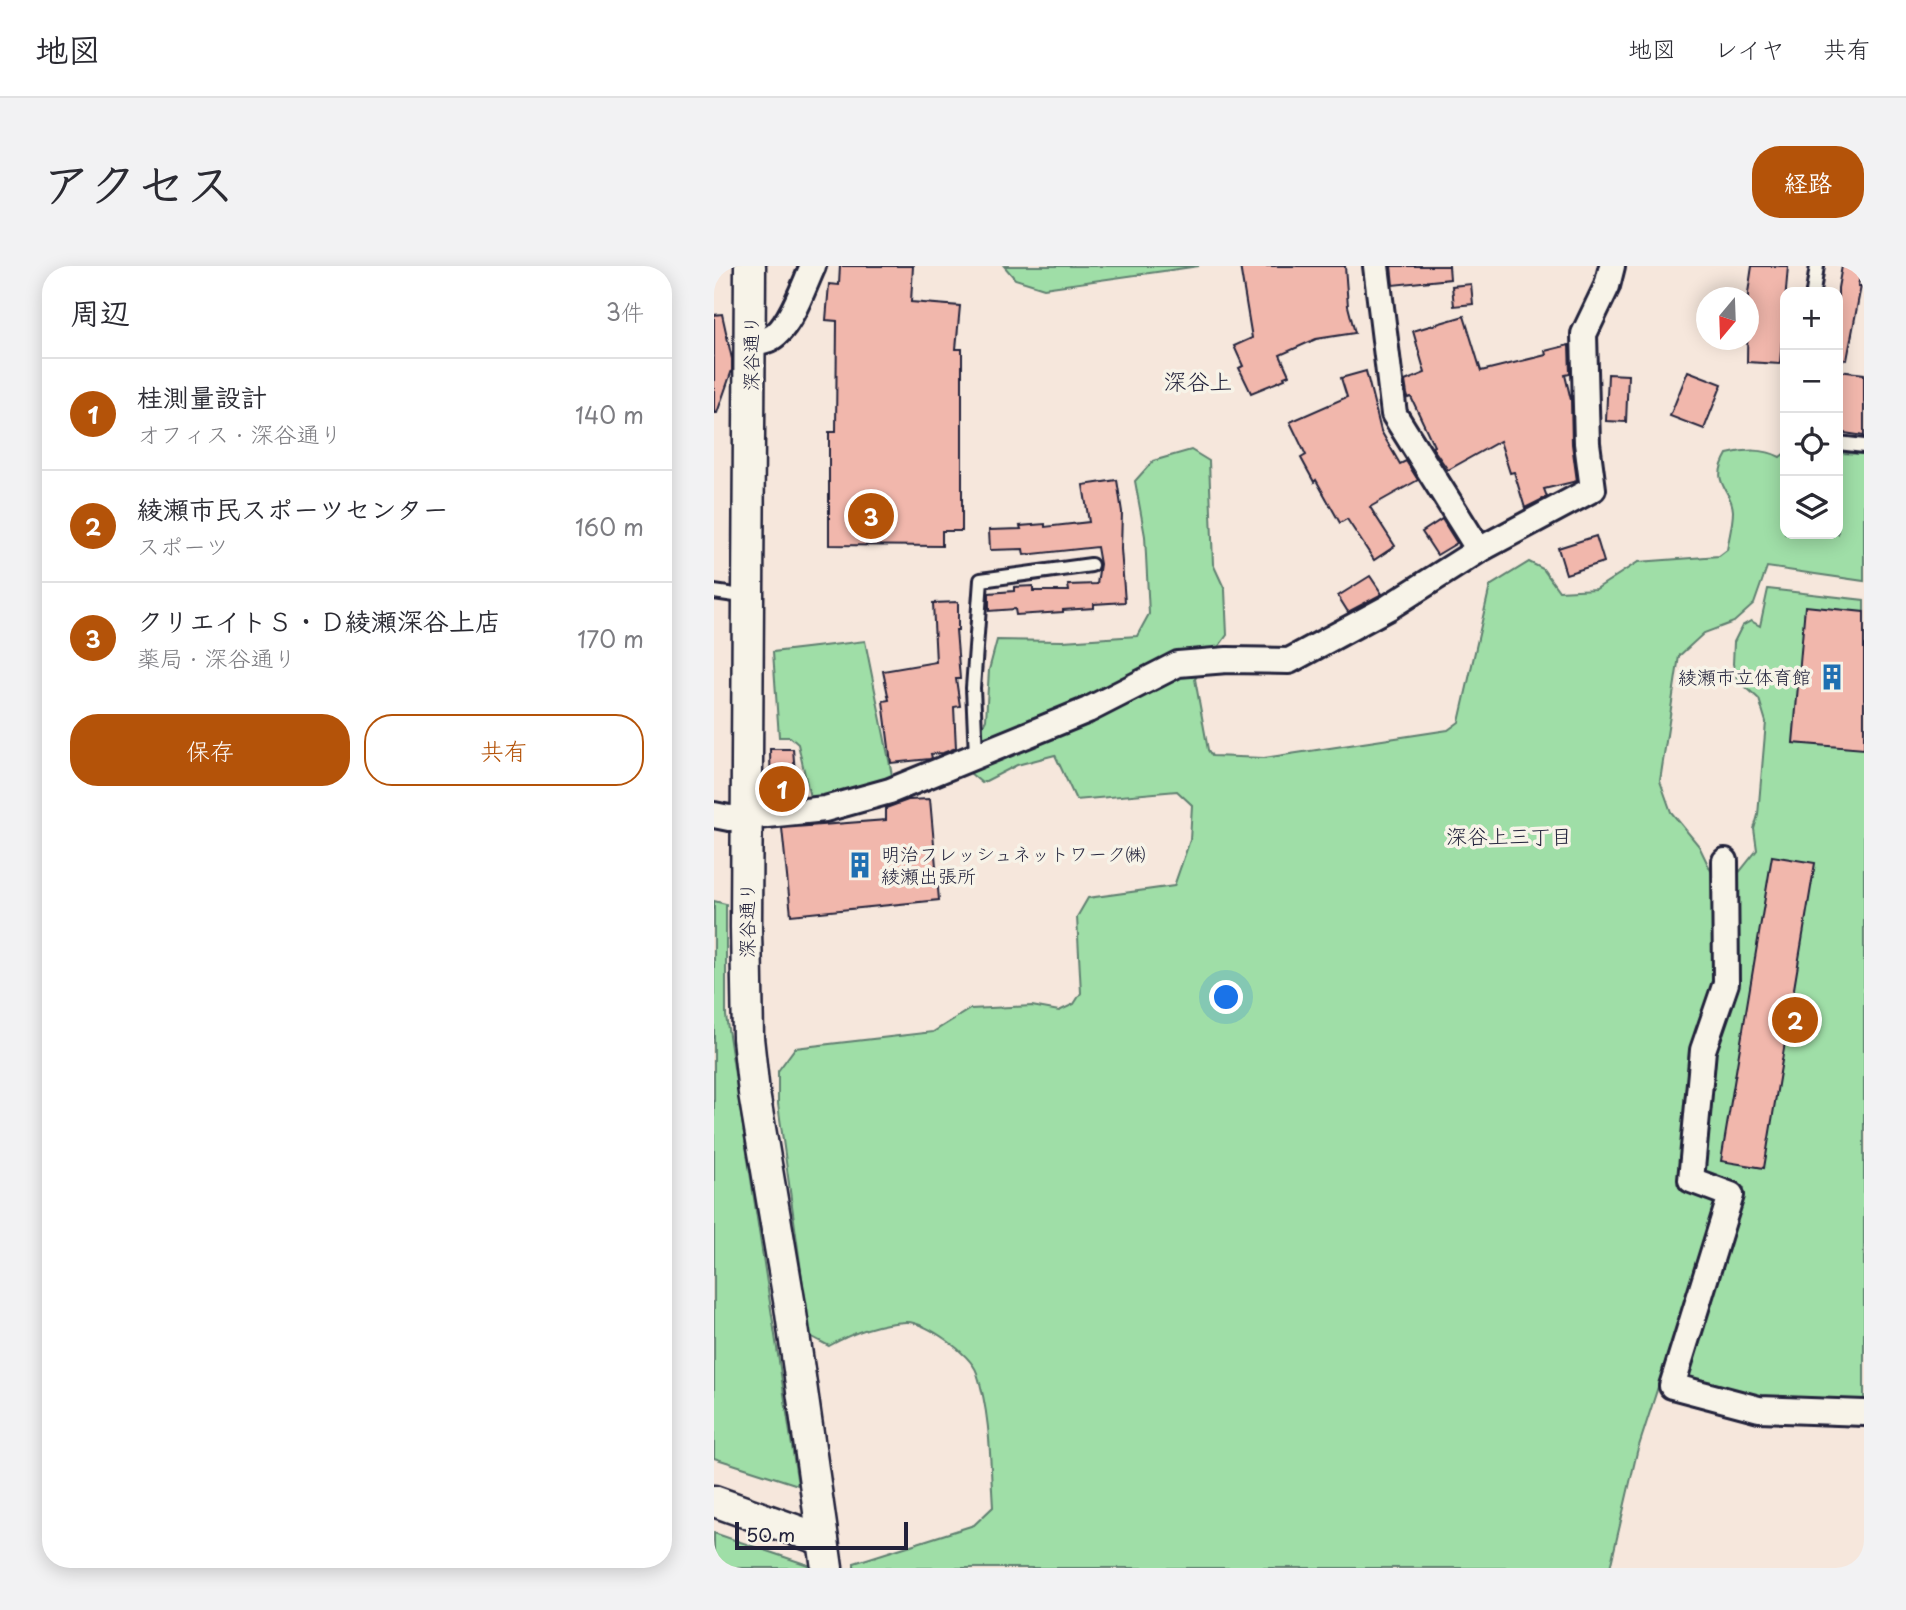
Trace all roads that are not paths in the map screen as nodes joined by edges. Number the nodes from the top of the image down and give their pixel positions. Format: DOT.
graph roads {
  1 [pos="750,266"];
  2 [pos="813,266"];
  3 [pos="1376,266"];
  4 [pos="1612,266"];
  5 [pos="1817,266"];
  6 [pos="1814,287"];
  7 [pos="751,343"];
  8 [pos="1843,444"];
  9 [pos="1864,446"];
  10 [pos="1479,550"];
  11 [pos="1091,565"];
  12 [pos="714,592"];
  13 [pos="750,597"];
  14 [pos="976,755"];
  15 [pos="714,815"];
  16 [pos="748,817"];
  17 [pos="1725,861"];
  18 [pos="1864,1413"];
  19 [pos="714,1501"];
  20 [pos="825,1554"];
  1 -- 7 [label="street, 深谷通り"];
  2 -- 7 [label="street"];
  3 -- 10 [label="street"];
  4 -- 10 [label="street"];
  5 -- 6 [label="lane"];
  7 -- 13 [label="street, 深谷通り"];
  8 -- 9 [label="lane"];
  10 -- 14 [label="street"];
  11 -- 14 [label="lane"];
  12 -- 13 [label="lane"];
  13 -- 16 [label="street, 深谷通り"];
  14 -- 16 [label="street"];
  15 -- 16 [label="street"];
  16 -- 20 [label="street, 深谷通り"];
  17 -- 18 [label="street"];
  19 -- 20 [label="street"];
}
